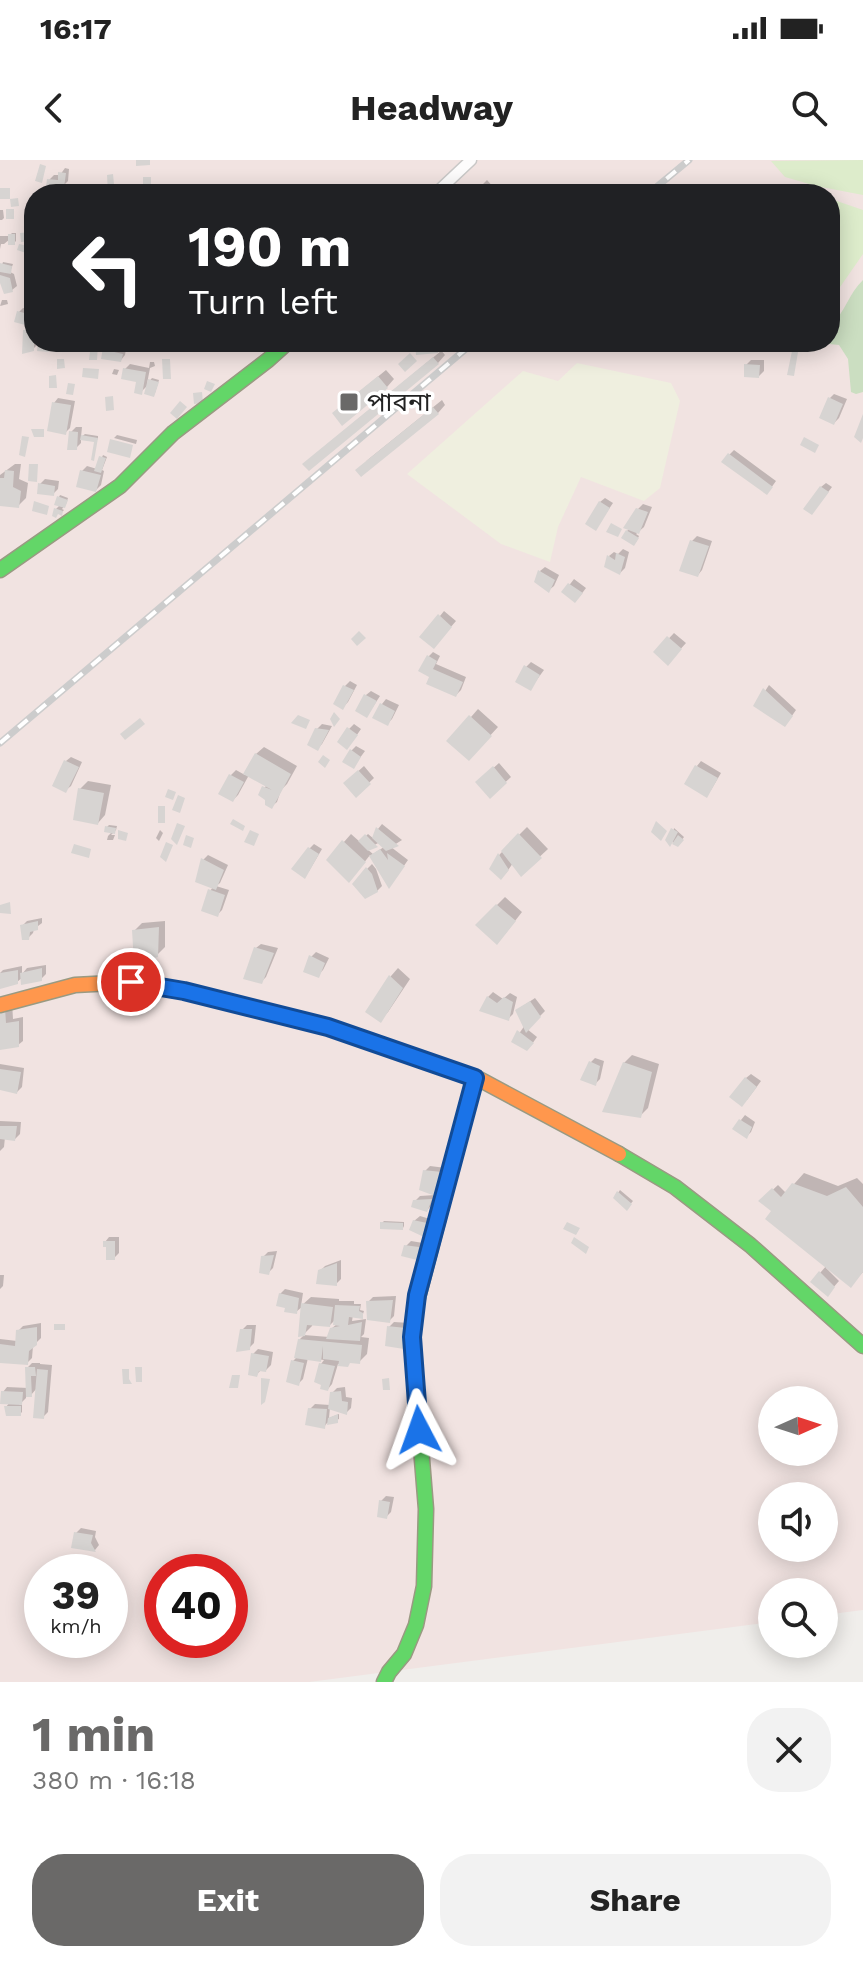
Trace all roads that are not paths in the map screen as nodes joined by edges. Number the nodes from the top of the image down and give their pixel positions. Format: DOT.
graph roads {
  1 [pos="471,160"];
  2 [pos="446,184"];
  3 [pos="277,352"];
  4 [pos="0,570"];
  5 [pos="0,1005"];
  6 [pos="475,1078"];
  7 [pos="863,1346"];
  8 [pos="384,1682"];
  1 -- 2 [label="street"];
  3 -- 4 [label="street"];
  5 -- 6 [label="street"];
  6 -- 7 [label="street"];
  6 -- 8 [label="street"];
}
